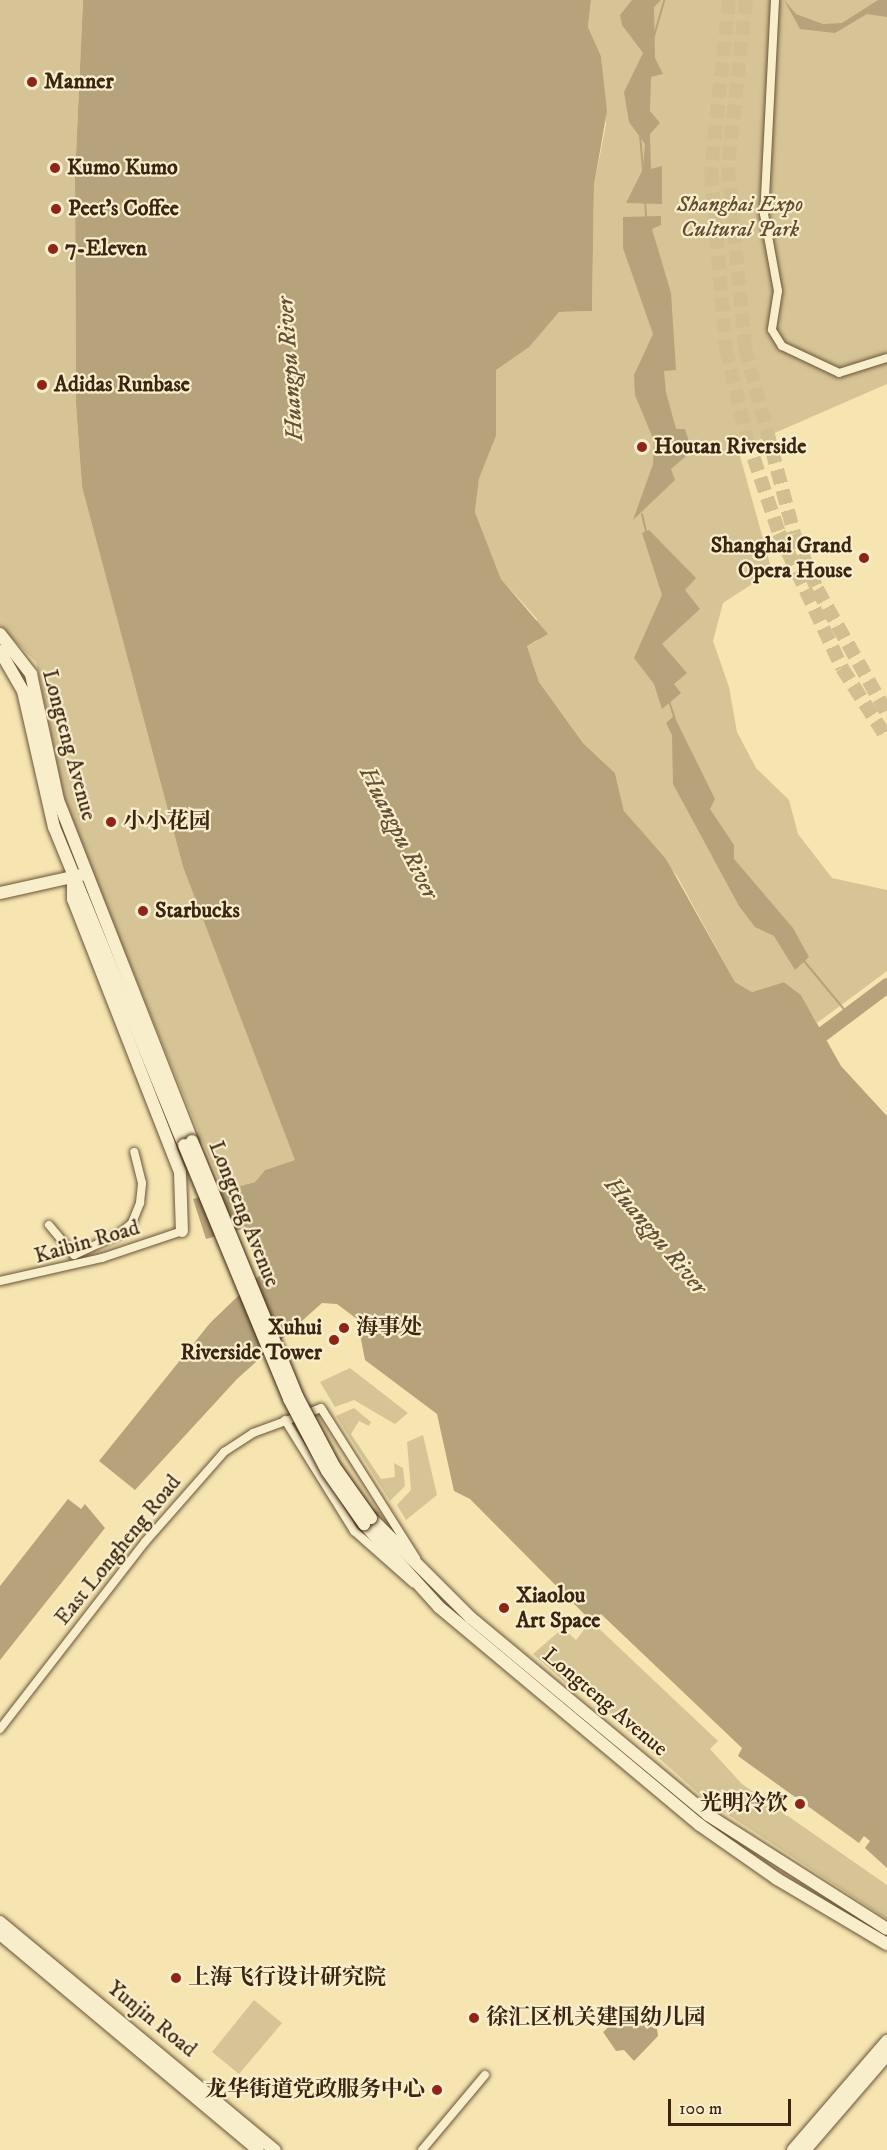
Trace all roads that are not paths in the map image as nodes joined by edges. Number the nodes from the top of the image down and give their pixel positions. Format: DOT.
graph roads {
  1 [pos="775,0"];
  2 [pos="887,358"];
  3 [pos="0,634"];
  4 [pos="0,651"];
  5 [pos="86,873"];
  6 [pos="73,877"];
  7 [pos="0,893"];
  8 [pos="137,1018"];
  9 [pos="134,1152"];
  10 [pos="49,1225"];
  11 [pos="182,1231"];
  12 [pos="0,1281"];
  13 [pos="285,1420"];
  14 [pos="421,1581"];
  15 [pos="0,1729"];
  16 [pos="0,1922"];
  17 [pos="887,1929"];
  18 [pos="0,1934"];
  19 [pos="887,1944"];
  20 [pos="887,2041"];
  21 [pos="887,2055"];
  22 [pos="485,2075"];
  23 [pos="252,2144"];
  24 [pos="275,2150"];
  25 [pos="422,2150"];
  26 [pos="793,2150"];
  27 [pos="805,2150"];
  1 -- 2 [label="street"];
  3 -- 5 [label="main road, Longteng Avenue"];
  4 -- 6 [label="main road, Longteng Avenue"];
  5 -- 6 [label="main road"];
  5 -- 8 [label="main road, Longteng Avenue"];
  6 -- 7 [label="main road"];
  6 -- 8 [label="main road, Longteng Avenue"];
  6 -- 11 [label="main road"];
  8 -- 14 [label="main road, Longteng Avenue, bridge"];
  9 -- 10 [label="street"];
  11 -- 12 [label="street, Kaibin Road"];
  13 -- 14 [label="street"];
  13 -- 14 [label="street, East Longheng Road"];
  13 -- 15 [label="street, East Longheng Road"];
  14 -- 17 [label="main road, Longteng Avenue"];
  14 -- 19 [label="main road, Longteng Avenue"];
  16 -- 23 [label="main road, Yunjin Road"];
  18 -- 23 [label="main road, Yunjin Road"];
  20 -- 26 [label="main road"];
  21 -- 27 [label="main road"];
  22 -- 25 [label="street"];
  23 -- 24 [label="main road, Yunjin Road"];
}
